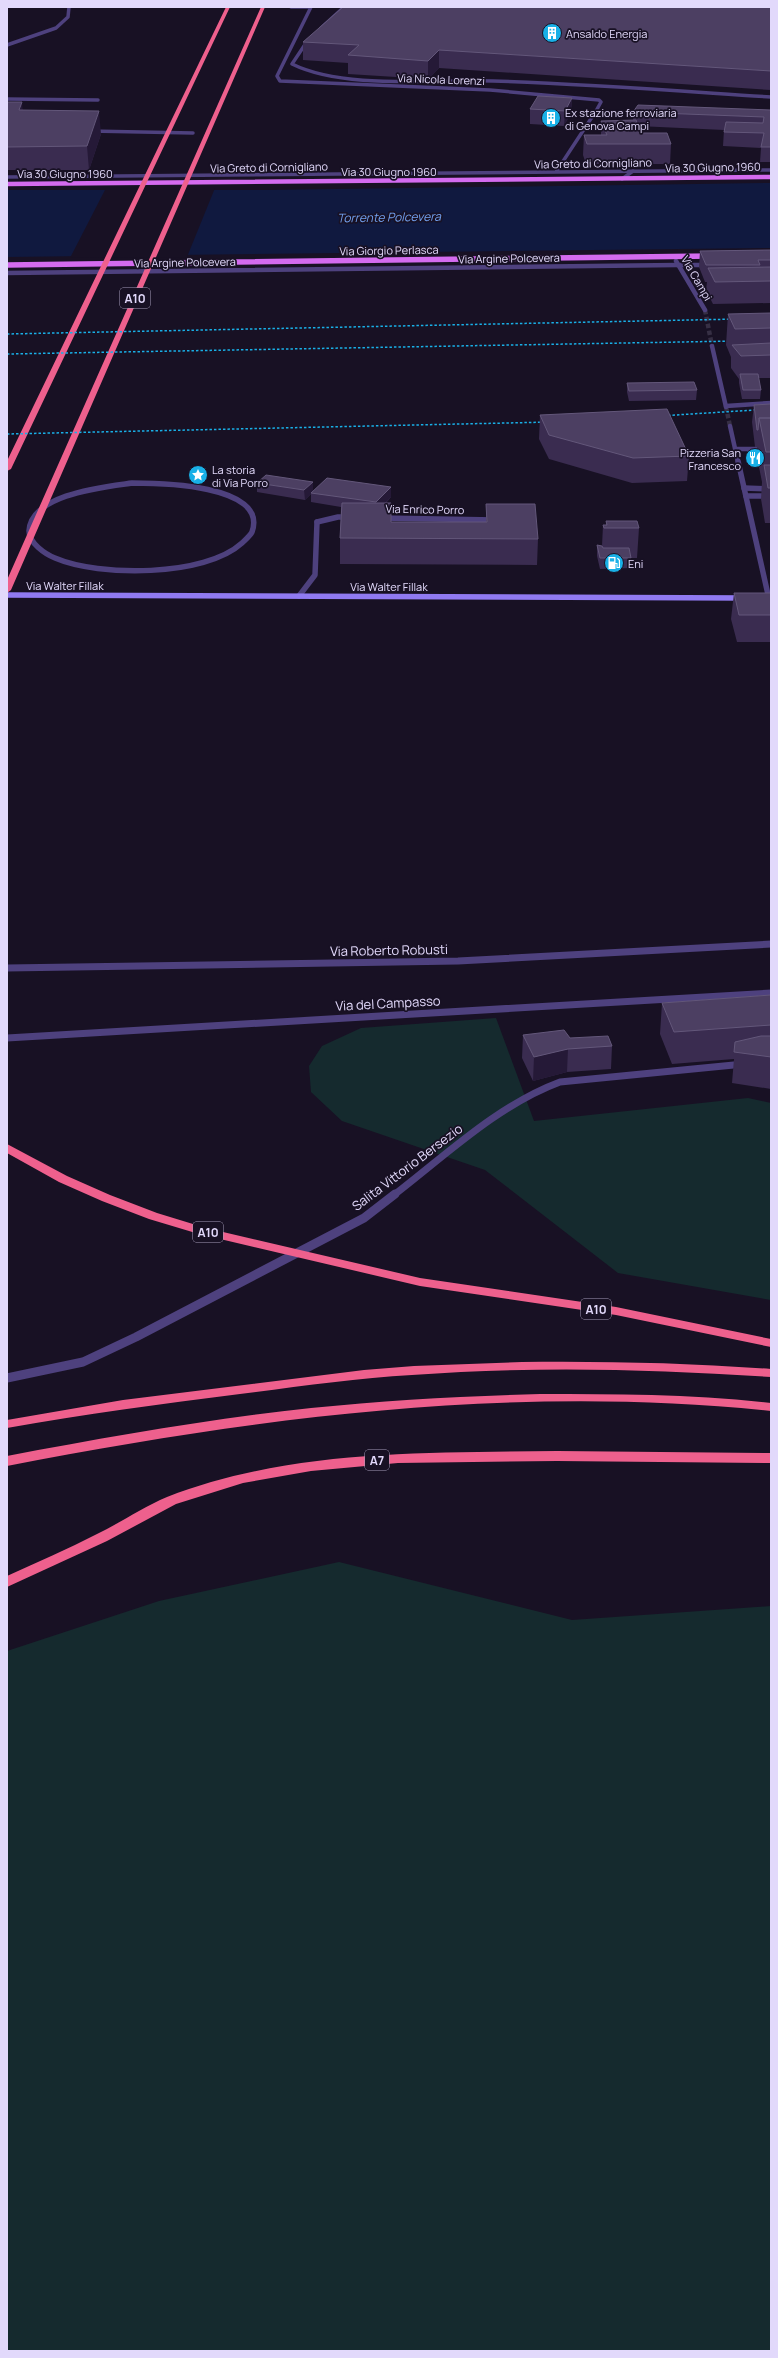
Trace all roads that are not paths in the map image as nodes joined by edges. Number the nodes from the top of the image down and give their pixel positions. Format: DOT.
graph roads {
  1 [pos="69,7"];
  2 [pos="228,7"];
  3 [pos="262,7"];
  4 [pos="291,7"];
  5 [pos="311,7"];
  6 [pos="344,7"];
  7 [pos="318,30"];
  8 [pos="313,35"];
  9 [pos="7,45"];
  10 [pos="771,97"];
  11 [pos="7,99"];
  12 [pos="98,100"];
  13 [pos="86,131"];
  14 [pos="193,133"];
  15 [pos="771,170"];
  16 [pos="556,172"];
  17 [pos="633,172"];
  18 [pos="7,177"];
  19 [pos="771,177"];
  20 [pos="622,179"];
  21 [pos="7,184"];
  22 [pos="723,255"];
  23 [pos="673,256"];
  24 [pos="717,264"];
  25 [pos="7,265"];
  26 [pos="678,265"];
  27 [pos="7,273"];
  28 [pos="705,310"];
  29 [pos="712,346"];
  30 [pos="771,403"];
  31 [pos="730,426"];
  32 [pos="735,449"];
  33 [pos="771,449"];
  34 [pos="7,469"];
  35 [pos="744,488"];
  36 [pos="771,489"];
  37 [pos="225,495"];
  38 [pos="746,496"];
  39 [pos="771,496"];
  40 [pos="361,518"];
  41 [pos="377,518"];
  42 [pos="501,520"];
  43 [pos="7,590"];
  44 [pos="7,595"];
  45 [pos="299,596"];
  46 [pos="754,598"];
  47 [pos="761,599"];
  48 [pos="770,599"];
  49 [pos="771,944"];
  50 [pos="7,968"];
  51 [pos="771,993"];
  52 [pos="7,1038"];
  53 [pos="756,1063"];
  54 [pos="7,1148"];
  55 [pos="771,1343"];
  56 [pos="771,1373"];
  57 [pos="7,1378"];
  58 [pos="771,1407"];
  59 [pos="7,1424"];
  60 [pos="771,1458"];
  61 [pos="7,1461"];
  62 [pos="7,1582"];
  1 -- 9 [label="street"];
  2 -- 34 [label="highway"];
  3 -- 43 [label="highway, A10"];
  4 -- 5 [label="street"];
  5 -- 16 [label="street, Via Nicola Lorenzi"];
  6 -- 7 [label="street"];
  8 -- 10 [label="street"];
  11 -- 12 [label="street"];
  13 -- 14 [label="street"];
  15 -- 17 [label="street, Via Greto di Cornigliano"];
  16 -- 17 [label="street, Via Greto di Cornigliano"];
  16 -- 18 [label="street, Via Greto di Cornigliano"];
  17 -- 20 [label="street"];
  19 -- 20 [label="main road, Via 30 Giugno 1960"];
  20 -- 21 [label="main road, Via 30 Giugno 1960"];
  22 -- 23 [label="main road, Via Giorgio Perlasca"];
  23 -- 25 [label="main road, Via Giorgio Perlasca"];
  23 -- 26 [label="street, Via Campi"];
  24 -- 26 [label="street, Via Argine Polcevera"];
  26 -- 27 [label="street, Via Argine Polcevera"];
  26 -- 28 [label="street, Via Campi"];
  29 -- 30 [label="street"];
  31 -- 32 [label="street"];
  32 -- 33 [label="street"];
  32 -- 35 [label="street"];
  35 -- 36 [label="street"];
  35 -- 38 [label="street"];
  37 -- 37 [label="street"];
  38 -- 39 [label="street"];
  38 -- 48 [label="street"];
  40 -- 45 [label="street"];
  41 -- 42 [label="street, Via Enrico Porro"];
  44 -- 45 [label="main road, Via Walter Fillak"];
  45 -- 46 [label="main road, Via Walter Fillak"];
  47 -- 48 [label="main road"];
  49 -- 50 [label="street, Via Roberto Robusti"];
  51 -- 52 [label="street, Via del Campasso"];
  53 -- 57 [label="street, Salita Vittorio Bersezio"];
  54 -- 55 [label="highway, A10"];
  56 -- 59 [label="highway"];
  58 -- 61 [label="highway"];
  60 -- 62 [label="highway, A7"];
}
